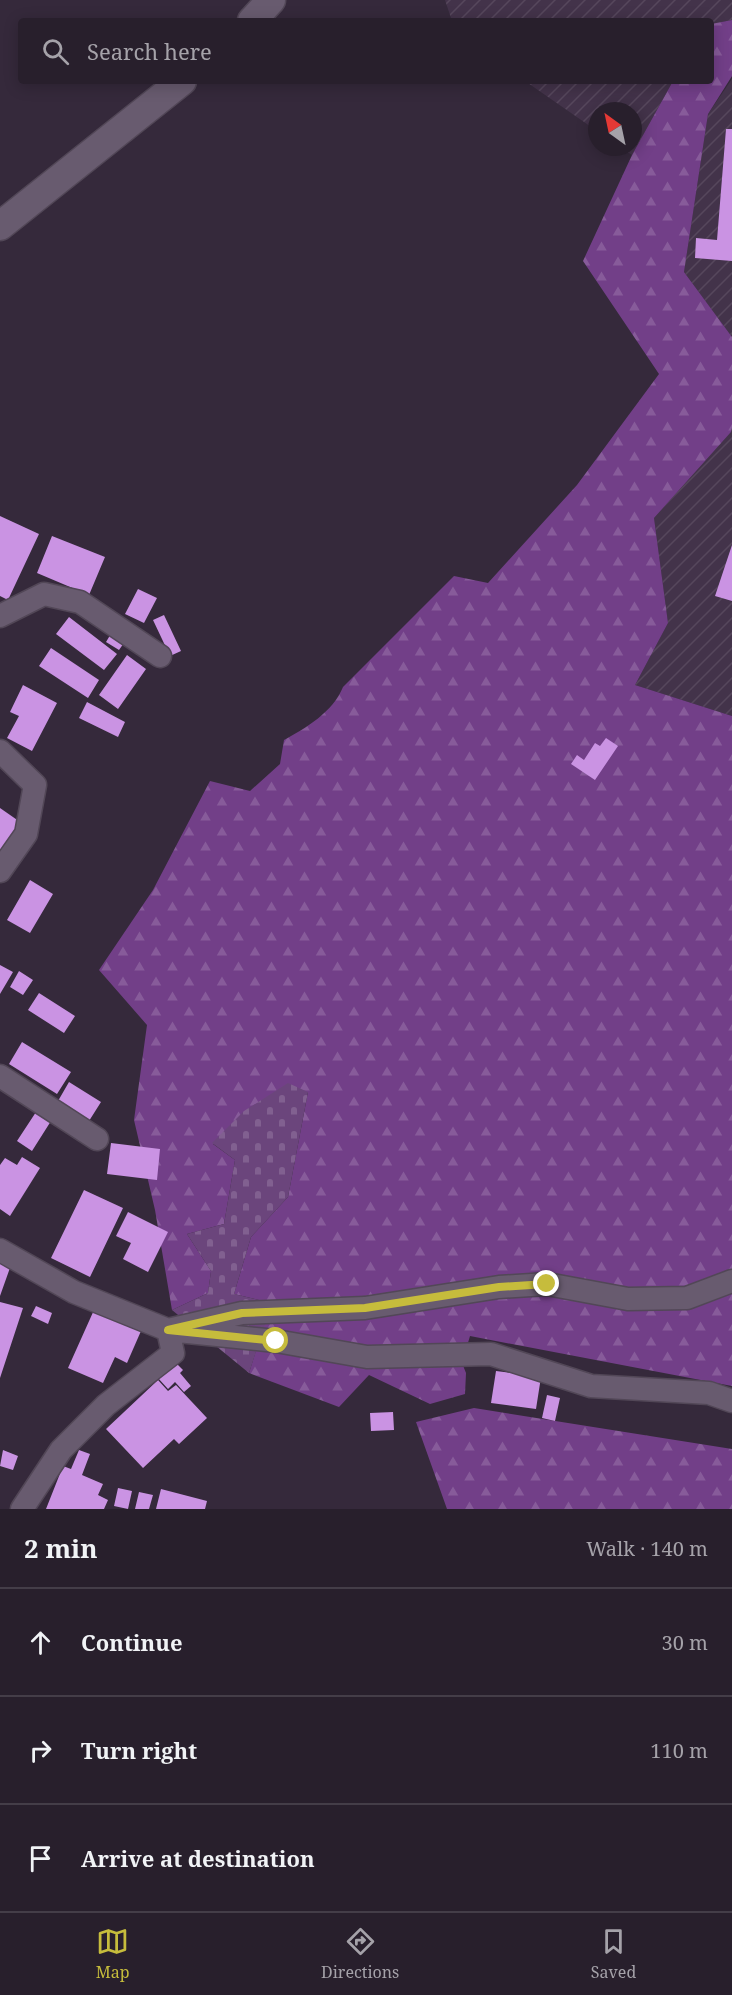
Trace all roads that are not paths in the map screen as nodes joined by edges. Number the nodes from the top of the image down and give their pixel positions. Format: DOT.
graph roads {
  1 [pos="271,0"];
  2 [pos="255,18"];
  3 [pos="179,84"];
  4 [pos="0,226"];
  5 [pos="0,616"];
  6 [pos="160,656"];
  7 [pos="0,751"];
  8 [pos="0,871"];
  9 [pos="0,1076"];
  10 [pos="97,1138"];
  11 [pos="0,1250"];
  12 [pos="732,1281"];
  13 [pos="168,1330"];
  14 [pos="732,1401"];
  15 [pos="22,1509"];
  1 -- 2 [label="street"];
  3 -- 4 [label="street"];
  5 -- 6 [label="street"];
  7 -- 8 [label="street"];
  9 -- 10 [label="street"];
  11 -- 13 [label="street"];
  12 -- 13 [label="street"];
  13 -- 14 [label="street"];
  13 -- 15 [label="street"];
}
